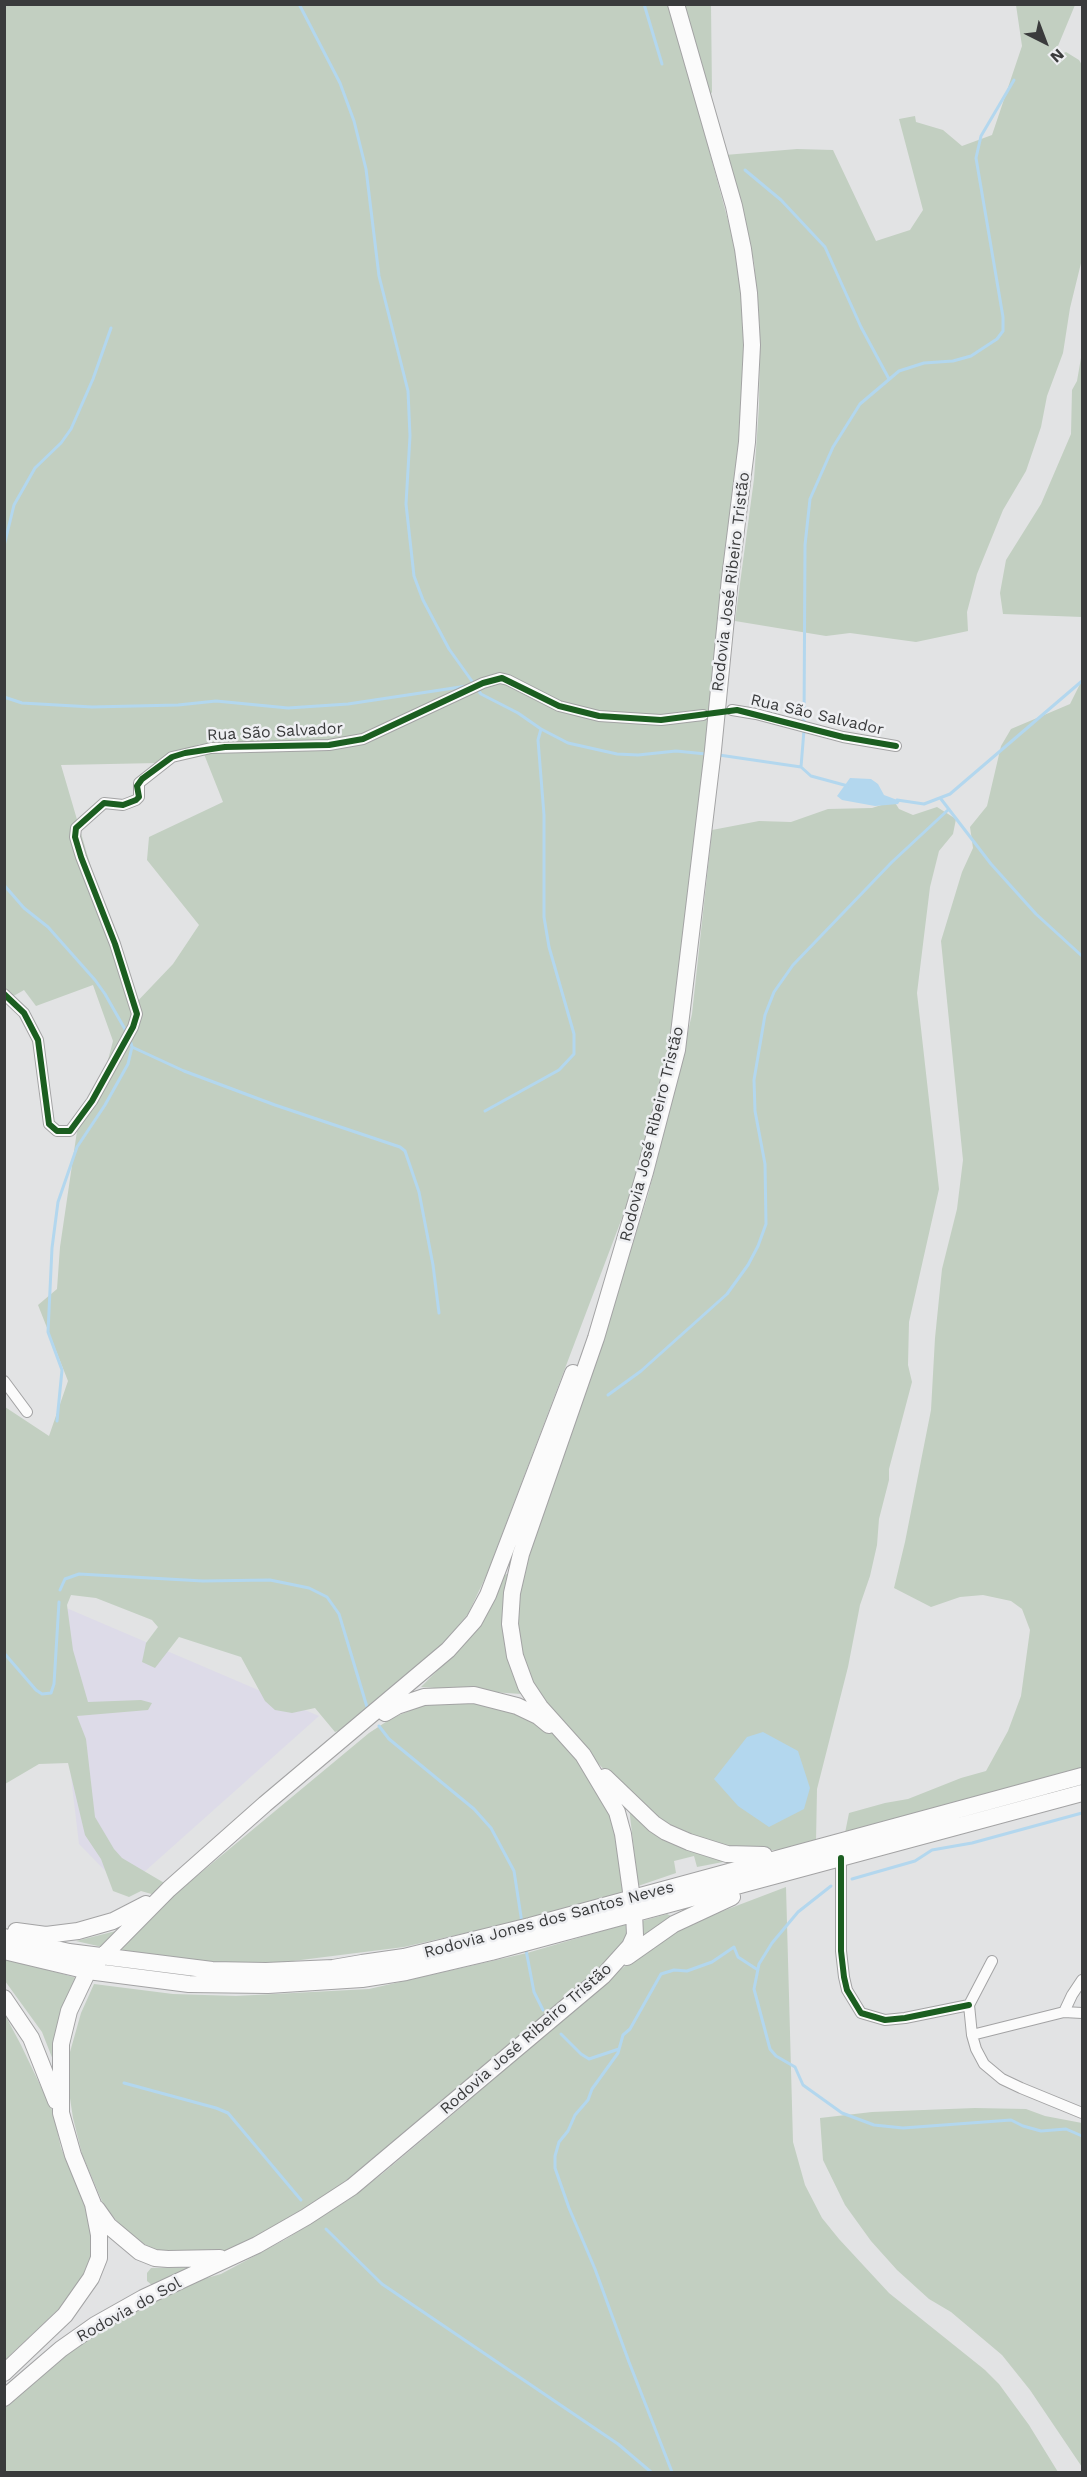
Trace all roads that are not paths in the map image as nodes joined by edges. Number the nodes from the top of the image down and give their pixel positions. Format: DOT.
graph roads {
  1 [pos="676,4"];
  2 [pos="732,710"];
  3 [pos="703,716"];
  4 [pos="896,746"];
  5 [pos="4,994"];
  6 [pos="606,1302"];
  7 [pos="4,1381"];
  8 [pos="27,1412"];
  9 [pos="336,1746"];
  10 [pos="579,1751"];
  11 [pos="1083,1776"];
  12 [pos="1083,1793"];
  13 [pos="792,1854"];
  14 [pos="841,1858"];
  15 [pos="789,1873"];
  16 [pos="169,1889"];
  17 [pos="633,1906"];
  18 [pos="4,1929"];
  19 [pos="4,1937"];
  20 [pos="4,1951"];
  21 [pos="101,1956"];
  22 [pos="992,1962"];
  23 [pos="88,1971"];
  24 [pos="603,1976"];
  25 [pos="1083,1980"];
  26 [pos="4,1998"];
  27 [pos="969,2005"];
  28 [pos="1064,2012"];
  29 [pos="1083,2013"];
  30 [pos="972,2035"];
  31 [pos="61,2113"];
  32 [pos="1083,2113"];
  33 [pos="93,2204"];
  34 [pos="234,2256"];
  35 [pos="4,2373"];
  36 [pos="4,2398"];
  1 -- 6 [label="main road, Rodovia José Ribeiro Tristão"];
  2 -- 4 [label="street, Rua São Salvador"];
  3 -- 5 [label="street, Rua São Salvador"];
  6 -- 9 [label="main road, Rodovia José Ribeiro Tristão"];
  6 -- 10 [label="main road, Rodovia José Ribeiro Tristão"];
  7 -- 8 [label="street"];
  9 -- 10 [label="main road"];
  9 -- 16 [label="main road, Rodovia José Ribeiro Tristão"];
  10 -- 13 [label="main road"];
  10 -- 17 [label="main road, Rodovia José Ribeiro Tristão"];
  11 -- 13 [label="main road, Rodovia Jones dos Santos Neves"];
  12 -- 14 [label="main road, Rodovia Jones dos Santos Neves"];
  13 -- 17 [label="main road, Rodovia Jones dos Santos Neves"];
  14 -- 15 [label="main road, Rodovia Jones dos Santos Neves"];
  14 -- 27 [label="street"];
  15 -- 17 [label="main road, Rodovia Jones dos Santos Neves"];
  15 -- 24 [label="main road"];
  16 -- 18 [label="main road"];
  16 -- 21 [label="main road, Rodovia José Ribeiro Tristão"];
  17 -- 21 [label="main road, Rodovia Jones dos Santos Neves"];
  17 -- 23 [label="main road, Rodovia Jones dos Santos Neves"];
  17 -- 24 [label="main road, Rodovia José Ribeiro Tristão"];
  19 -- 21 [label="main road, Rodovia Jones dos Santos Neves"];
  20 -- 23 [label="main road, Rodovia Jones dos Santos Neves"];
  21 -- 23 [label="main road, Rodovia José Ribeiro Tristão"];
  22 -- 27 [label="street"];
  23 -- 31 [label="main road, Rodovia José Ribeiro Tristão"];
  24 -- 34 [label="main road, Rodovia José Ribeiro Tristão"];
  25 -- 28 [label="street"];
  26 -- 31 [label="main road"];
  27 -- 30 [label="street"];
  28 -- 29 [label="street"];
  28 -- 30 [label="street"];
  30 -- 32 [label="street"];
  31 -- 33 [label="main road, Rodovia José Ribeiro Tristão"];
  33 -- 34 [label="main road"];
  33 -- 35 [label="main road, Rodovia do Sol"];
  34 -- 36 [label="main road, Rodovia do Sol"];
}
